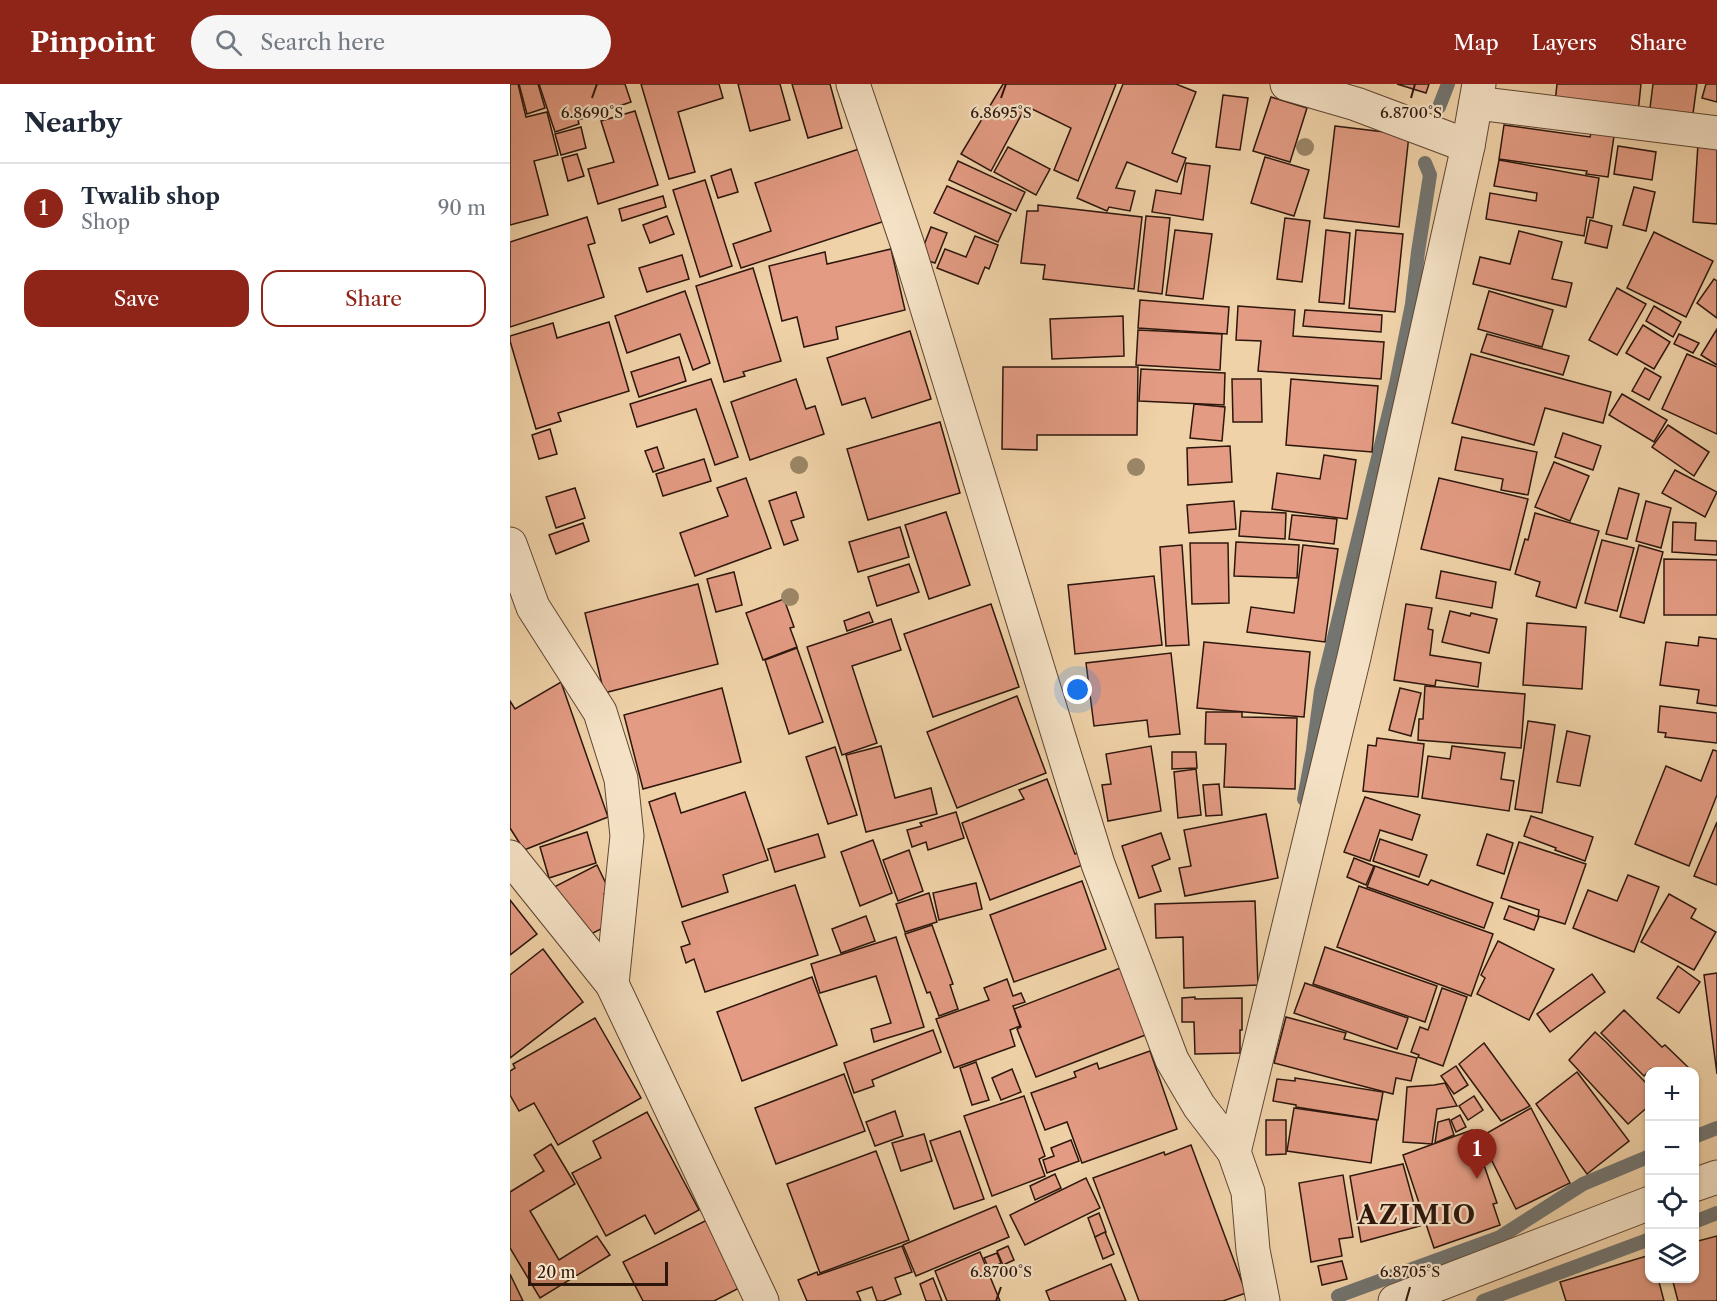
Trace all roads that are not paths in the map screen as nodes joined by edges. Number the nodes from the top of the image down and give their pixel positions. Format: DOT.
graph roads {
  1 [pos="853,84"];
  2 [pos="1287,84"];
  3 [pos="1478,93"];
  4 [pos="1717,133"];
  5 [pos="1468,146"];
  6 [pos="510,543"];
  7 [pos="510,857"];
  8 [pos="612,984"];
  9 [pos="1234,1152"];
  10 [pos="1717,1177"];
  11 [pos="1699,1184"];
  12 [pos="1645,1205"];
  13 [pos="762,1301"];
  14 [pos="1263,1301"];
  15 [pos="1395,1301"];
  1 -- 9 [label="street"];
  2 -- 5 [label="street"];
  3 -- 4 [label="street"];
  3 -- 5 [label="street"];
  5 -- 9 [label="street"];
  6 -- 8 [label="street"];
  7 -- 8 [label="street"];
  8 -- 13 [label="street"];
  9 -- 14 [label="street"];
  10 -- 11 [label="street"];
  12 -- 15 [label="street"];
}
